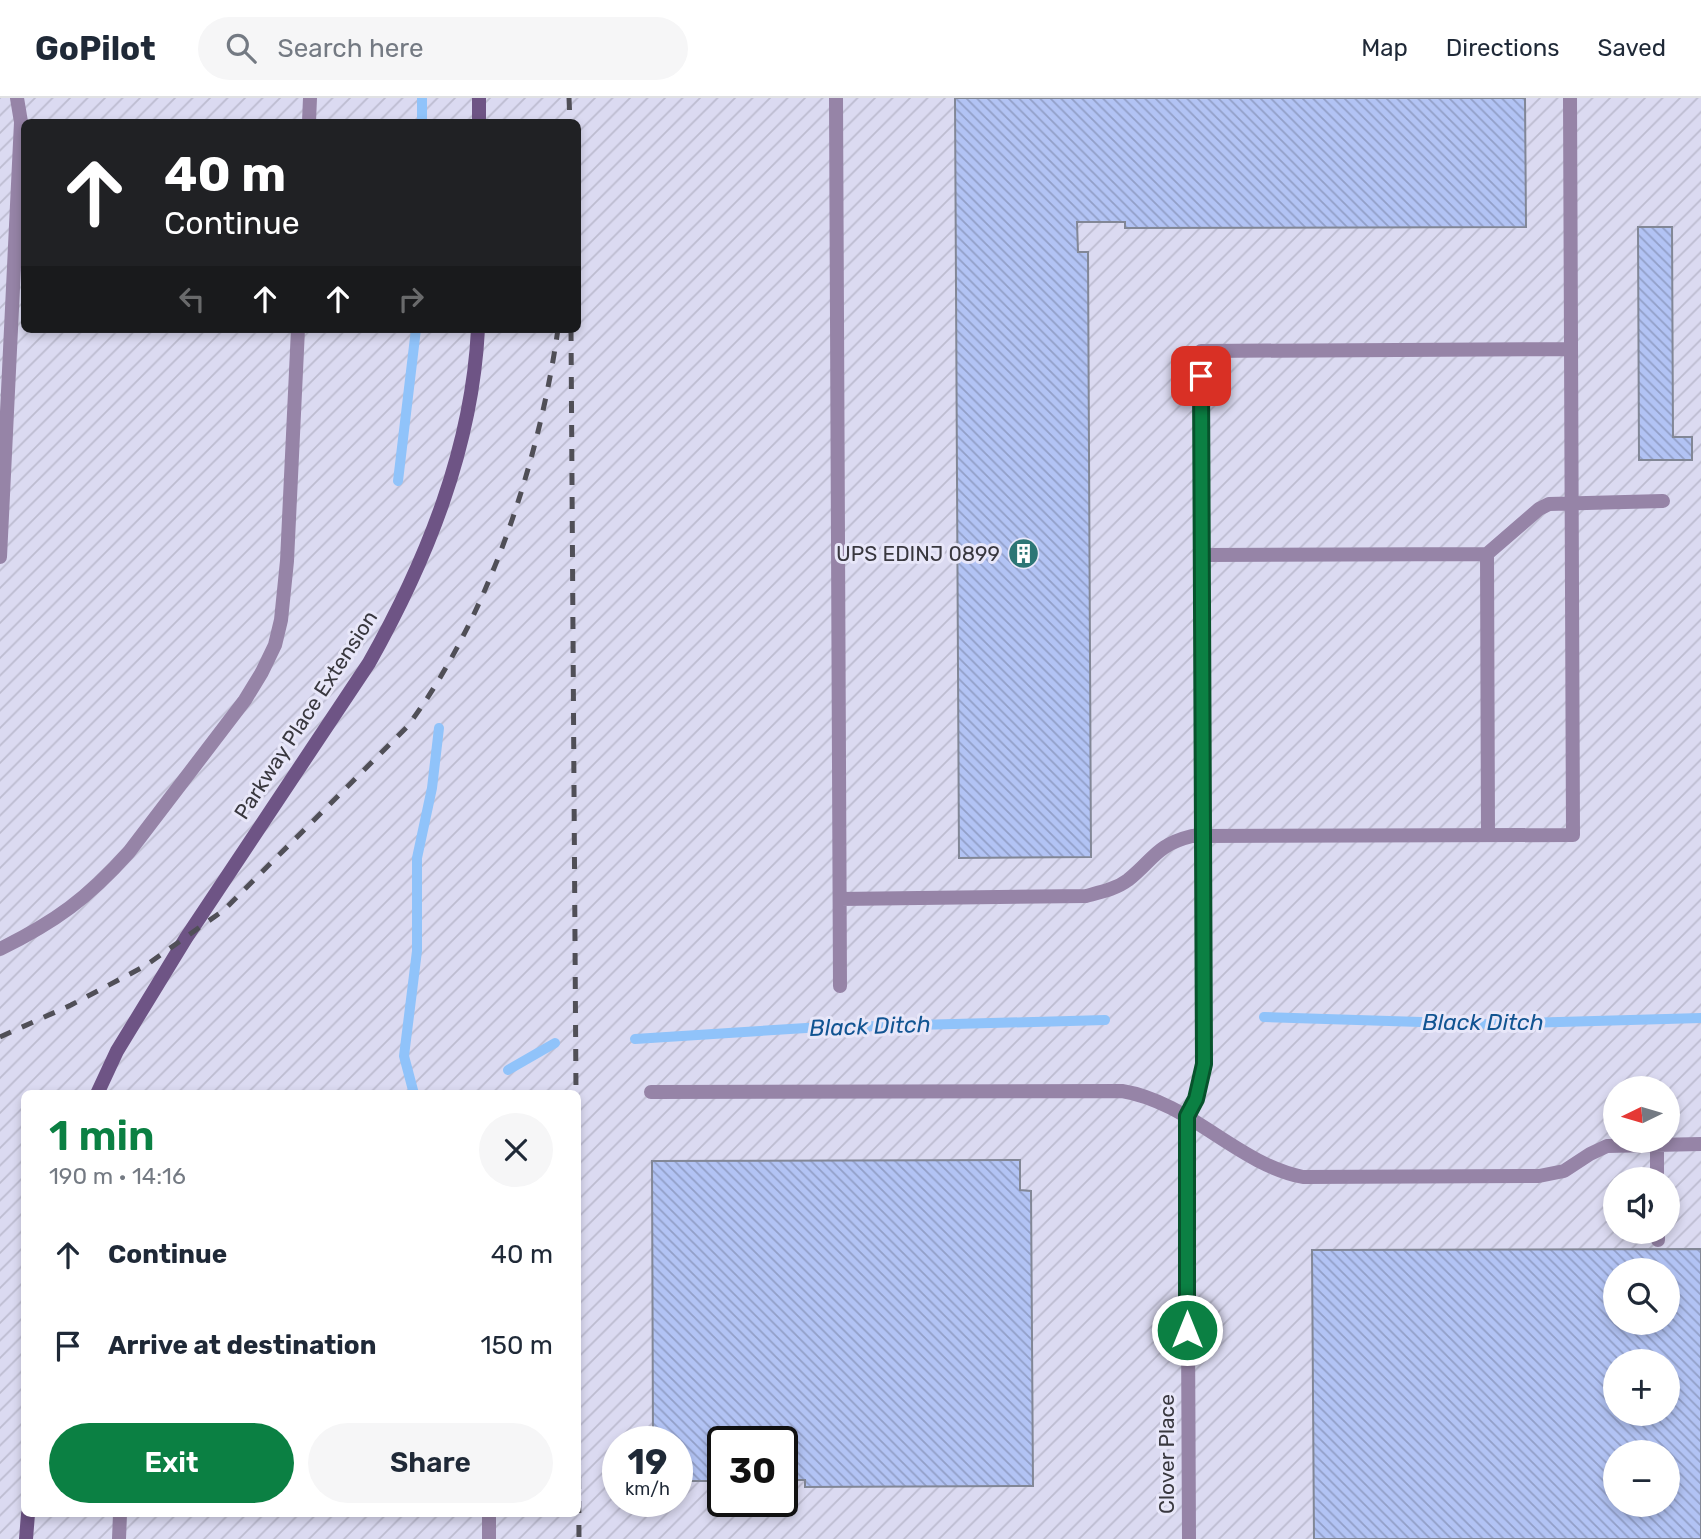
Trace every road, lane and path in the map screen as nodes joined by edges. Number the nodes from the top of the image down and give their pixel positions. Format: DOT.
graph roads {
  1 [pos="17,98"];
  2 [pos="310,98"];
  3 [pos="479,98"];
  4 [pos="836,98"];
  5 [pos="1570,98"];
  6 [pos="309,119"];
  7 [pos="479,119"];
  8 [pos="299,333"];
  9 [pos="477,333"];
  10 [pos="1571,349"];
  11 [pos="1663,501"];
  12 [pos="1572,502"];
  13 [pos="1487,554"];
  14 [pos="1202,555"];
  15 [pos="0,558"];
  16 [pos="1488,835"];
  17 [pos="1203,836"];
  18 [pos="840,899"];
  19 [pos="0,949"];
  20 [pos="840,986"];
  21 [pos="99,1090"];
  22 [pos="650,1092"];
  23 [pos="1187,1116"];
  24 [pos="1680,1144"];
  25 [pos="1701,1144"];
  26 [pos="1603,1148"];
  27 [pos="28,1517"];
  28 [pos="120,1517"];
  29 [pos="489,1517"];
  30 [pos="26,1539"];
  31 [pos="119,1539"];
  32 [pos="489,1539"];
  33 [pos="1189,1539"];
  1 -- 15 [label="street"];
  2 -- 6 [label="street"];
  3 -- 7 [label="main road"];
  4 -- 18 [label="street"];
  5 -- 10 [label="street"];
  8 -- 19 [label="street"];
  9 -- 21 [label="main road, Parkway Place Extension"];
  10 -- 12 [label="street"];
  10 -- 14 [label="street"];
  11 -- 12 [label="street"];
  12 -- 13 [label="street"];
  12 -- 16 [label="street"];
  13 -- 14 [label="street"];
  13 -- 16 [label="street"];
  14 -- 17 [label="street"];
  16 -- 17 [label="street"];
  17 -- 18 [label="street"];
  17 -- 23 [label="street"];
  18 -- 20 [label="street"];
  22 -- 23 [label="street"];
  23 -- 26 [label="street"];
  23 -- 33 [label="street, Clover Place"];
  24 -- 25 [label="street"];
  27 -- 30 [label="main road"];
  28 -- 31 [label="street"];
  29 -- 32 [label="street"];
}
